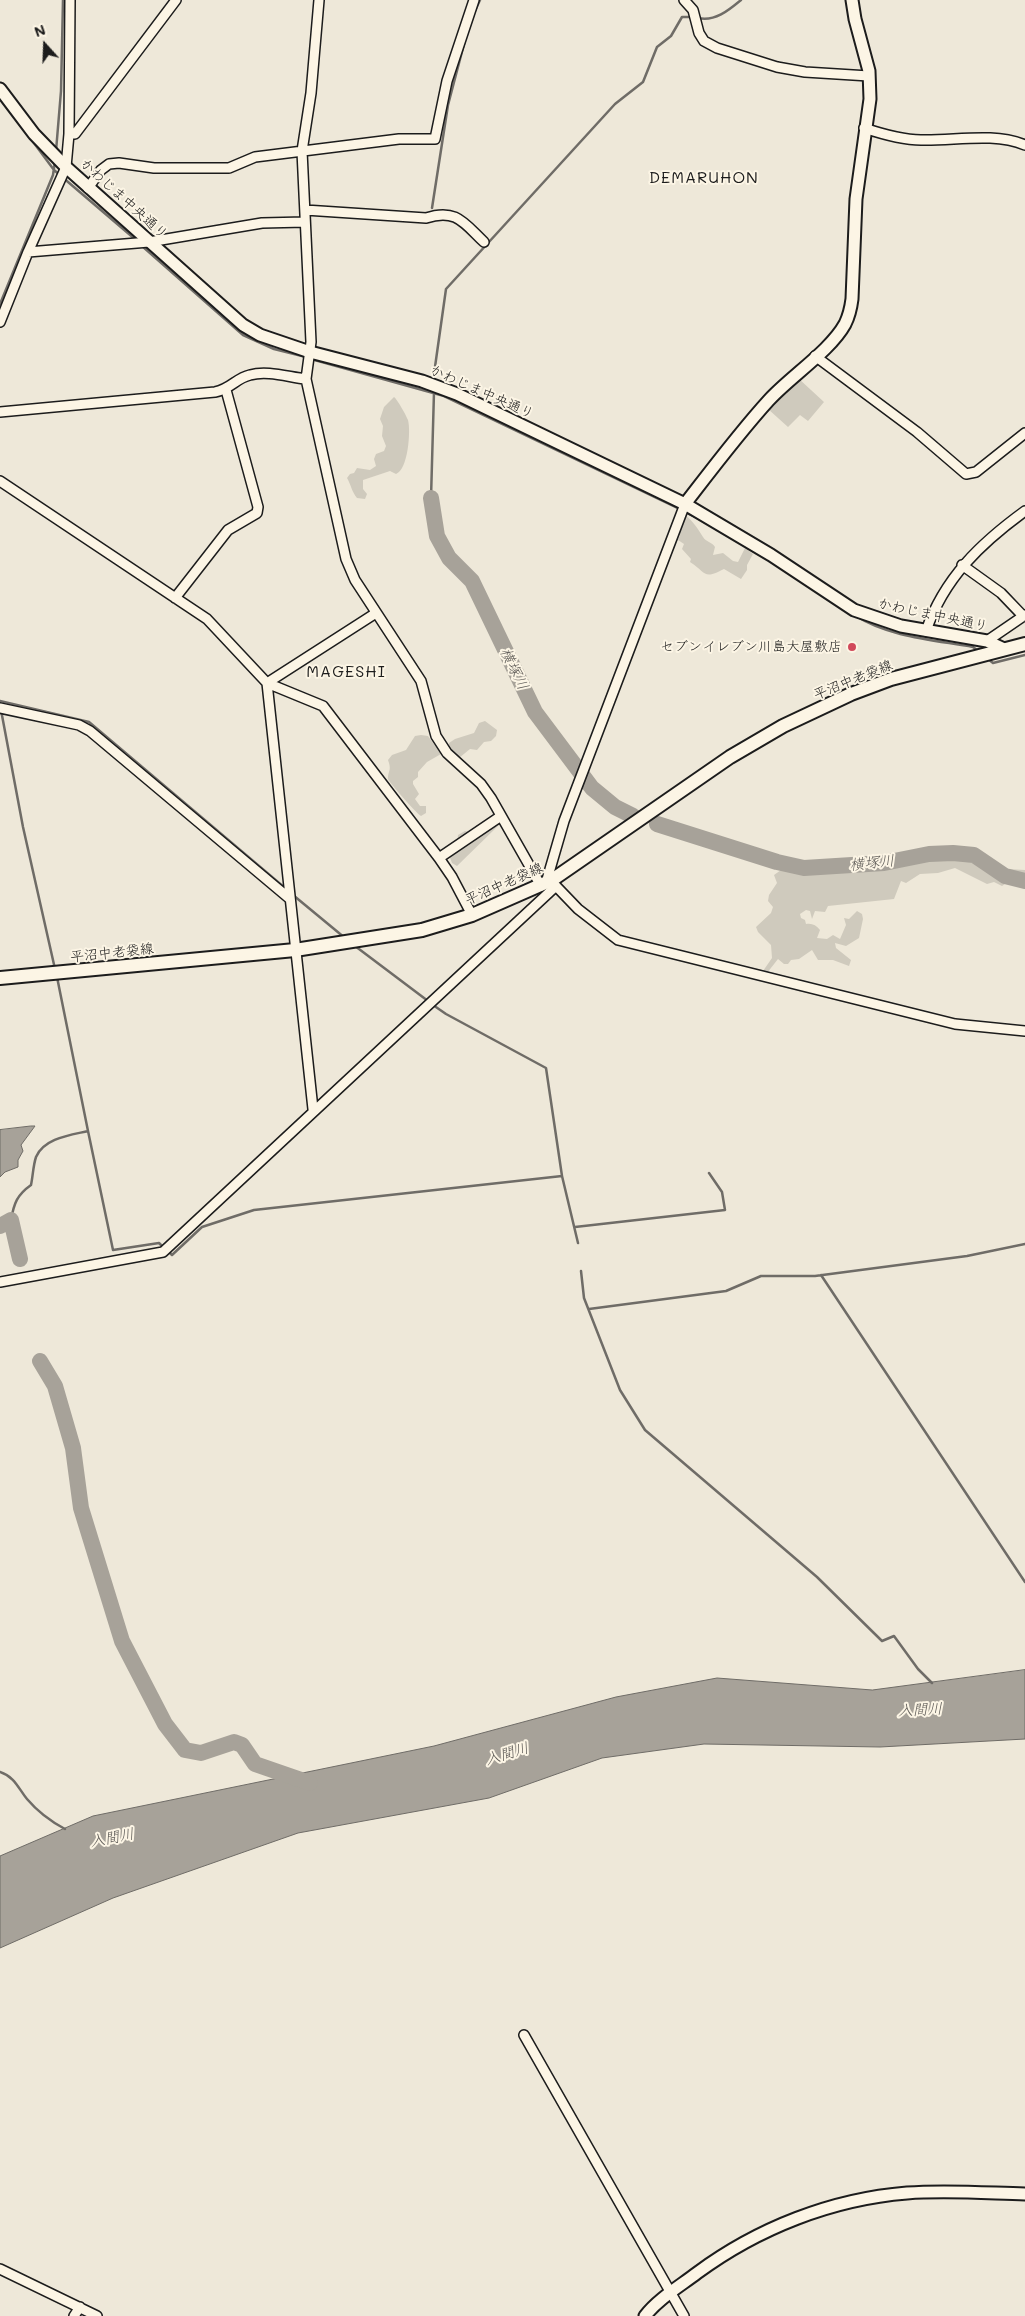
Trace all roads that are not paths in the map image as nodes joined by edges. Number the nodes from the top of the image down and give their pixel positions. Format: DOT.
graph roads {
  1 [pos="70,0"];
  2 [pos="176,0"];
  3 [pos="319,0"];
  4 [pos="474,0"];
  5 [pos="684,0"];
  6 [pos="852,0"];
  7 [pos="869,76"];
  8 [pos="0,89"];
  9 [pos="864,128"];
  10 [pos="69,134"];
  11 [pos="1025,145"];
  12 [pos="302,152"];
  13 [pos="66,167"];
  14 [pos="88,188"];
  15 [pos="305,210"];
  16 [pos="305,222"];
  17 [pos="149,242"];
  18 [pos="484,242"];
  19 [pos="28,252"];
  20 [pos="0,322"];
  21 [pos="310,352"];
  22 [pos="815,356"];
  23 [pos="306,379"];
  24 [pos="226,390"];
  25 [pos="0,412"];
  26 [pos="1025,433"];
  27 [pos="0,481"];
  28 [pos="685,504"];
  29 [pos="1025,511"];
  30 [pos="962,565"];
  31 [pos="175,598"];
  32 [pos="376,613"];
  33 [pos="1024,615"];
  34 [pos="926,631"];
  35 [pos="987,640"];
  36 [pos="1025,644"];
  37 [pos="1004,649"];
  38 [pos="267,683"];
  39 [pos="0,708"];
  40 [pos="501,816"];
  41 [pos="439,858"];
  42 [pos="549,884"];
  43 [pos="290,899"];
  44 [pos="472,915"];
  45 [pos="296,950"];
  46 [pos="0,978"];
  47 [pos="1025,1030"];
  48 [pos="313,1109"];
  49 [pos="0,1282"];
  50 [pos="524,2035"];
  51 [pos="1025,2194"];
  52 [pos="0,2269"];
  53 [pos="670,2292"];
  54 [pos="80,2307"];
  55 [pos="74,2316"];
  56 [pos="97,2316"];
  57 [pos="644,2316"];
  58 [pos="684,2316"];
  1 -- 10 [label="street"];
  2 -- 10 [label="street"];
  3 -- 12 [label="street"];
  4 -- 12 [label="street"];
  5 -- 7 [label="street"];
  6 -- 7 [label="street"];
  7 -- 9 [label="street"];
  8 -- 13 [label="street, かわじま中央通り"];
  9 -- 11 [label="street"];
  9 -- 22 [label="street"];
  10 -- 13 [label="street"];
  12 -- 14 [label="street"];
  12 -- 15 [label="street"];
  13 -- 14 [label="street, かわじま中央通り"];
  13 -- 19 [label="street"];
  14 -- 17 [label="street, かわじま中央通り"];
  15 -- 16 [label="street"];
  15 -- 18 [label="street"];
  16 -- 17 [label="street"];
  16 -- 21 [label="street"];
  17 -- 19 [label="street"];
  17 -- 21 [label="street, かわじま中央通り"];
  19 -- 20 [label="street"];
  21 -- 23 [label="street"];
  21 -- 28 [label="street, かわじま中央通り"];
  22 -- 26 [label="street"];
  22 -- 28 [label="street"];
  23 -- 24 [label="street"];
  23 -- 32 [label="street"];
  24 -- 25 [label="street"];
  24 -- 31 [label="street"];
  27 -- 31 [label="street"];
  28 -- 34 [label="street, かわじま中央通り"];
  28 -- 42 [label="street"];
  29 -- 30 [label="street"];
  30 -- 33 [label="street"];
  30 -- 34 [label="street"];
  31 -- 38 [label="street"];
  32 -- 38 [label="street"];
  32 -- 40 [label="street"];
  33 -- 35 [label="street"];
  34 -- 35 [label="street, かわじま中央通り"];
  35 -- 37 [label="street, かわじま中央通り"];
  36 -- 37 [label="main road, 平沼中老袋線"];
  37 -- 42 [label="main road, 平沼中老袋線"];
  38 -- 41 [label="street"];
  38 -- 43 [label="street"];
  39 -- 43 [label="street"];
  40 -- 41 [label="street"];
  40 -- 42 [label="street"];
  41 -- 44 [label="street"];
  42 -- 44 [label="main road, 平沼中老袋線"];
  42 -- 47 [label="street"];
  42 -- 48 [label="street"];
  43 -- 45 [label="street"];
  44 -- 45 [label="main road, 平沼中老袋線"];
  45 -- 46 [label="main road, 平沼中老袋線"];
  45 -- 48 [label="street"];
  48 -- 49 [label="street"];
  50 -- 53 [label="street"];
  51 -- 53 [label="street"];
  52 -- 54 [label="street"];
  53 -- 57 [label="street"];
  53 -- 58 [label="street"];
  54 -- 55 [label="street"];
  54 -- 56 [label="street"];
}
